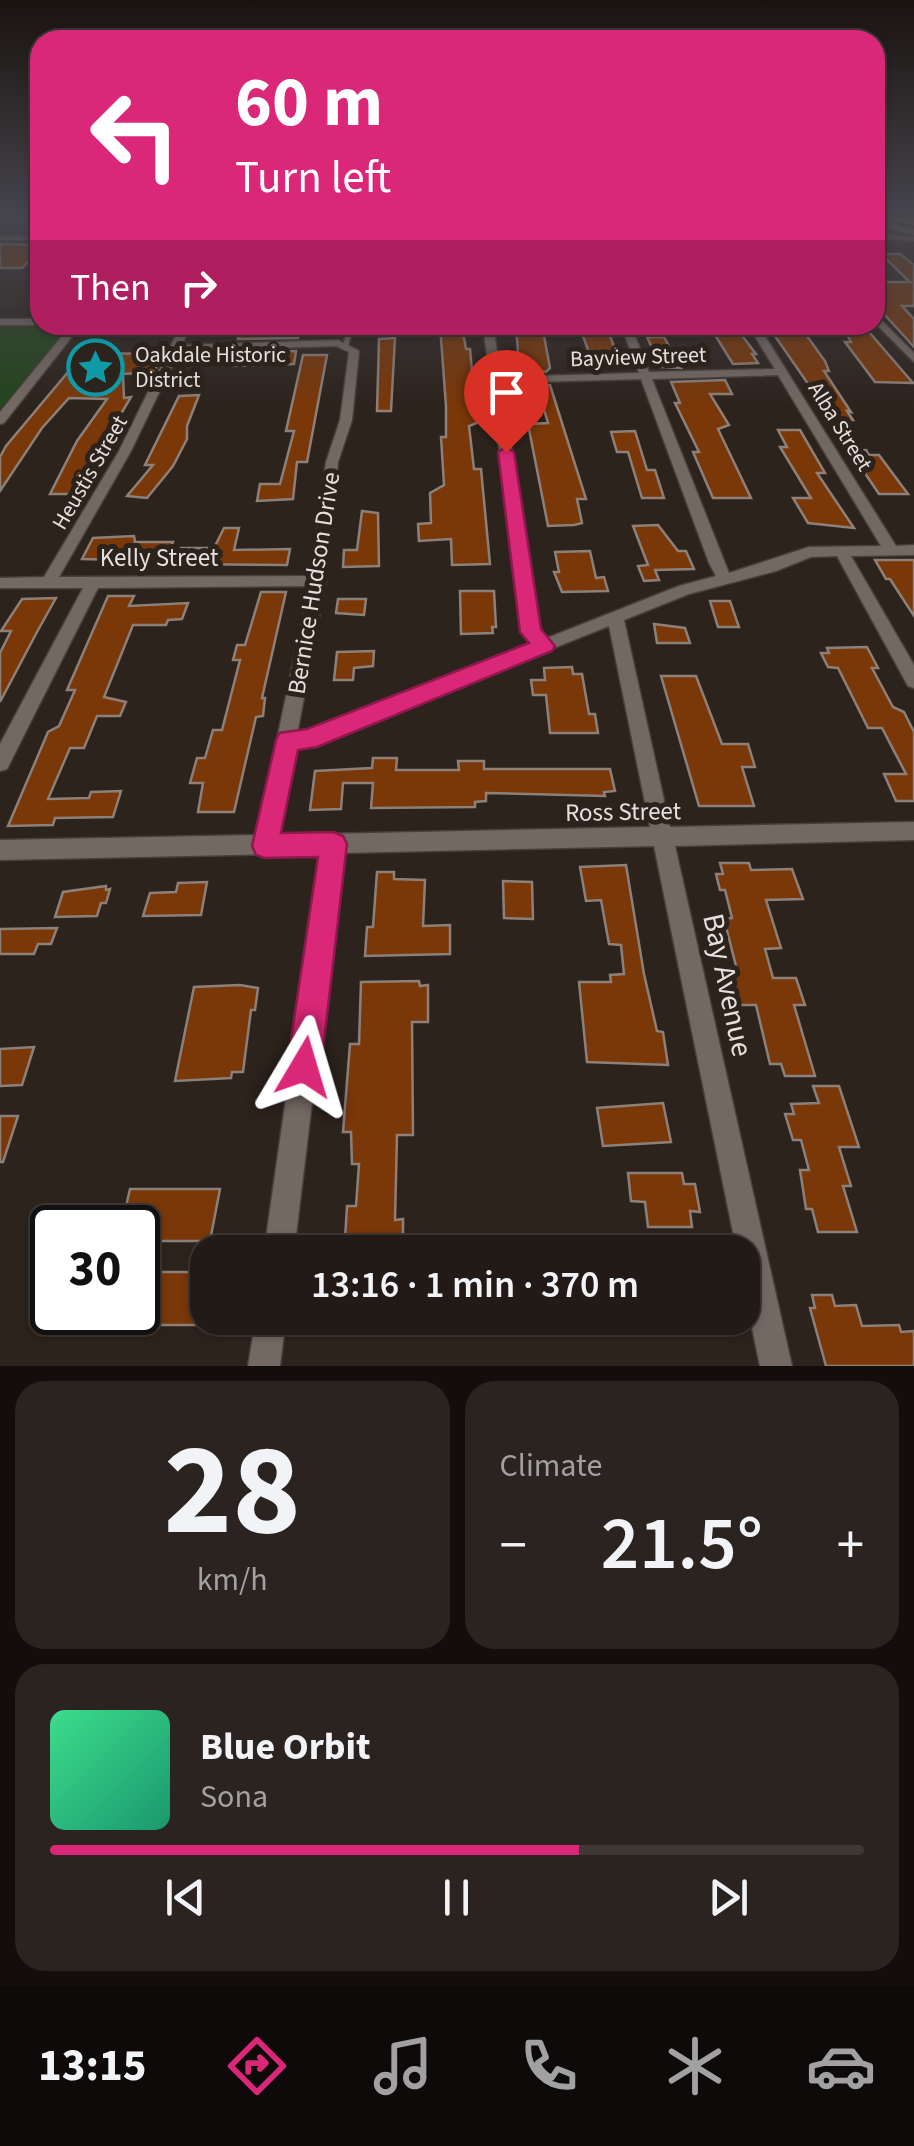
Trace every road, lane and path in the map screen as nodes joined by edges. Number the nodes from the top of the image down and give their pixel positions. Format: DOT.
graph roads {
  1 [pos="0,322"];
  2 [pos="30,322"];
  3 [pos="885,329"];
  4 [pos="68,335"];
  5 [pos="181,335"];
  6 [pos="348,335"];
  7 [pos="489,335"];
  8 [pos="630,335"];
  9 [pos="759,335"];
  10 [pos="346,344"];
  11 [pos="175,348"];
  12 [pos="914,359"];
  13 [pos="782,372"];
  14 [pos="645,376"];
  15 [pos="496,380"];
  16 [pos="0,420"];
  17 [pos="842,550"];
  18 [pos="890,550"];
  19 [pos="914,550"];
  20 [pos="726,580"];
  21 [pos="318,581"];
  22 [pos="93,582"];
  23 [pos="0,583"];
  24 [pos="48,583"];
  25 [pos="615,618"];
  26 [pos="544,646"];
  27 [pos="914,680"];
  28 [pos="288,740"];
  29 [pos="0,763"];
  30 [pos="914,831"];
  31 [pos="664,838"];
  32 [pos="334,844"];
  33 [pos="265,846"];
  34 [pos="0,850"];
  35 [pos="281,1235"];
  36 [pos="269,1335"];
  37 [pos="264,1366"];
  38 [pos="776,1366"];
  1 -- 2 [label="street"];
  3 -- 12 [label="street"];
  4 -- 16 [label="street"];
  5 -- 11 [label="street, Heustis Street"];
  6 -- 10 [label="lane, Bernice Hudson Drive"];
  7 -- 15 [label="street"];
  8 -- 14 [label="street"];
  9 -- 13 [label="street, Alba Street"];
  10 -- 11 [label="street"];
  10 -- 21 [label="street, Bernice Hudson Drive"];
  11 -- 24 [label="street, Heustis Street"];
  13 -- 14 [label="street, Bayview Street"];
  13 -- 18 [label="street, Alba Street"];
  14 -- 15 [label="street, Bayview Street"];
  14 -- 20 [label="street"];
  15 -- 26 [label="street"];
  17 -- 18 [label="street"];
  17 -- 20 [label="street"];
  17 -- 27 [label="street"];
  18 -- 19 [label="street"];
  20 -- 25 [label="street"];
  21 -- 22 [label="street, Kelly Street"];
  21 -- 28 [label="street, Bernice Hudson Drive"];
  22 -- 24 [label="street, Kelly Street"];
  22 -- 29 [label="street"];
  23 -- 24 [label="street, Kelly Street"];
  25 -- 26 [label="street"];
  25 -- 31 [label="street, Bay Avenue"];
  26 -- 28 [label="lane"];
  28 -- 33 [label="street, Bernice Hudson Drive"];
  30 -- 31 [label="street, Ross Street"];
  31 -- 32 [label="street, Ross Street"];
  31 -- 38 [label="street, Bay Avenue"];
  32 -- 33 [label="street, Ross Street"];
  32 -- 35 [label="street"];
  33 -- 34 [label="street"];
  36 -- 37 [label="street"];
}
